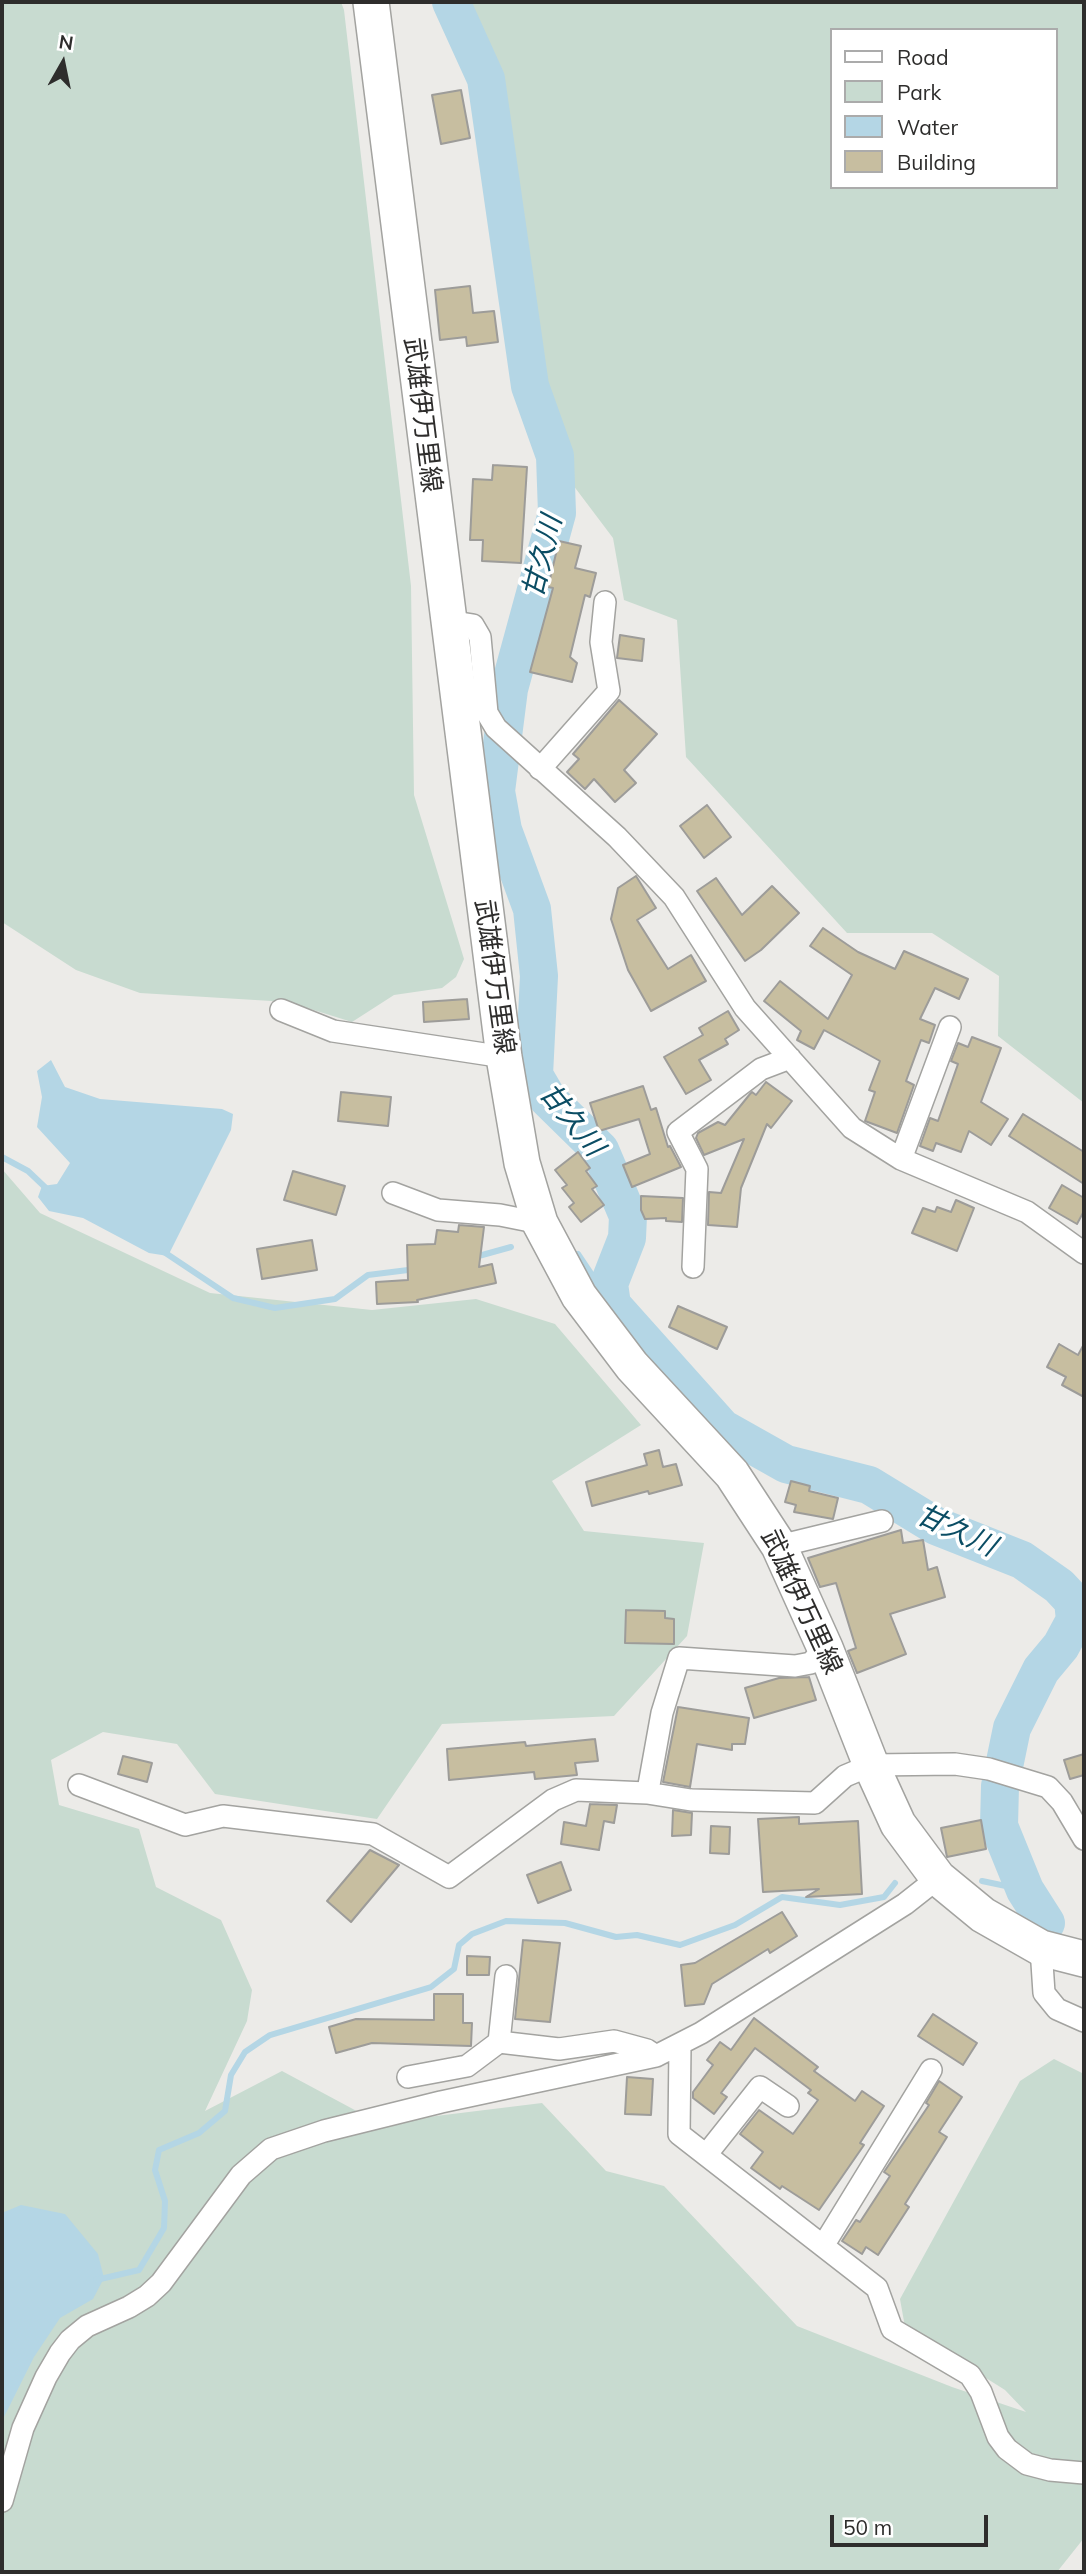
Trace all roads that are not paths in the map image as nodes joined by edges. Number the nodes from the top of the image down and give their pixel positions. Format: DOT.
graph roads {
  1 [pos="371,2"];
  2 [pos="604,602"];
  3 [pos="448,621"];
  4 [pos="540,769"];
  5 [pos="281,1010"];
  6 [pos="950,1027"];
  7 [pos="504,1057"];
  8 [pos="790,1058"];
  9 [pos="901,1159"];
  10 [pos="393,1193"];
  11 [pos="540,1223"];
  12 [pos="1084,1253"];
  13 [pos="693,1267"];
  14 [pos="882,1521"];
  15 [pos="779,1546"];
  16 [pos="825,1648"];
  17 [pos="871,1765"];
  18 [pos="79,1785"];
  19 [pos="649,1785"];
  20 [pos="1084,1839"];
  21 [pos="938,1878"];
  22 [pos="1041,1948"];
  23 [pos="1084,1959"];
  24 [pos="506,1976"];
  25 [pos="1084,2021"];
  26 [pos="499,2042"];
  27 [pos="680,2046"];
  28 [pos="656,2056"];
  29 [pos="931,2070"];
  30 [pos="408,2077"];
  31 [pos="788,2106"];
  32 [pos="706,2155"];
  33 [pos="823,2246"];
  34 [pos="1084,2473"];
  35 [pos="2,2501"];
  1 -- 3 [label="main road, 武雄伊万里線"];
  2 -- 4 [label="street"];
  3 -- 4 [label="street"];
  3 -- 7 [label="main road, 武雄伊万里線"];
  4 -- 8 [label="street"];
  5 -- 7 [label="street"];
  6 -- 9 [label="street"];
  7 -- 11 [label="main road, 武雄伊万里線"];
  8 -- 9 [label="street"];
  8 -- 13 [label="street"];
  9 -- 12 [label="street"];
  10 -- 11 [label="street"];
  11 -- 15 [label="main road, 武雄伊万里線"];
  14 -- 15 [label="street"];
  15 -- 16 [label="main road, 武雄伊万里線"];
  16 -- 17 [label="main road, 武雄伊万里線"];
  16 -- 19 [label="street"];
  17 -- 18 [label="street"];
  17 -- 20 [label="street"];
  17 -- 21 [label="main road, 武雄伊万里線"];
  21 -- 22 [label="main road, 武雄伊万里線"];
  21 -- 27 [label="street"];
  22 -- 23 [label="main road, 武雄伊万里線"];
  22 -- 25 [label="street"];
  24 -- 26 [label="street"];
  26 -- 28 [label="street"];
  26 -- 30 [label="street"];
  27 -- 28 [label="street"];
  27 -- 32 [label="street"];
  28 -- 35 [label="street"];
  29 -- 33 [label="street"];
  31 -- 32 [label="street"];
  32 -- 33 [label="street"];
  33 -- 34 [label="street"];
}
